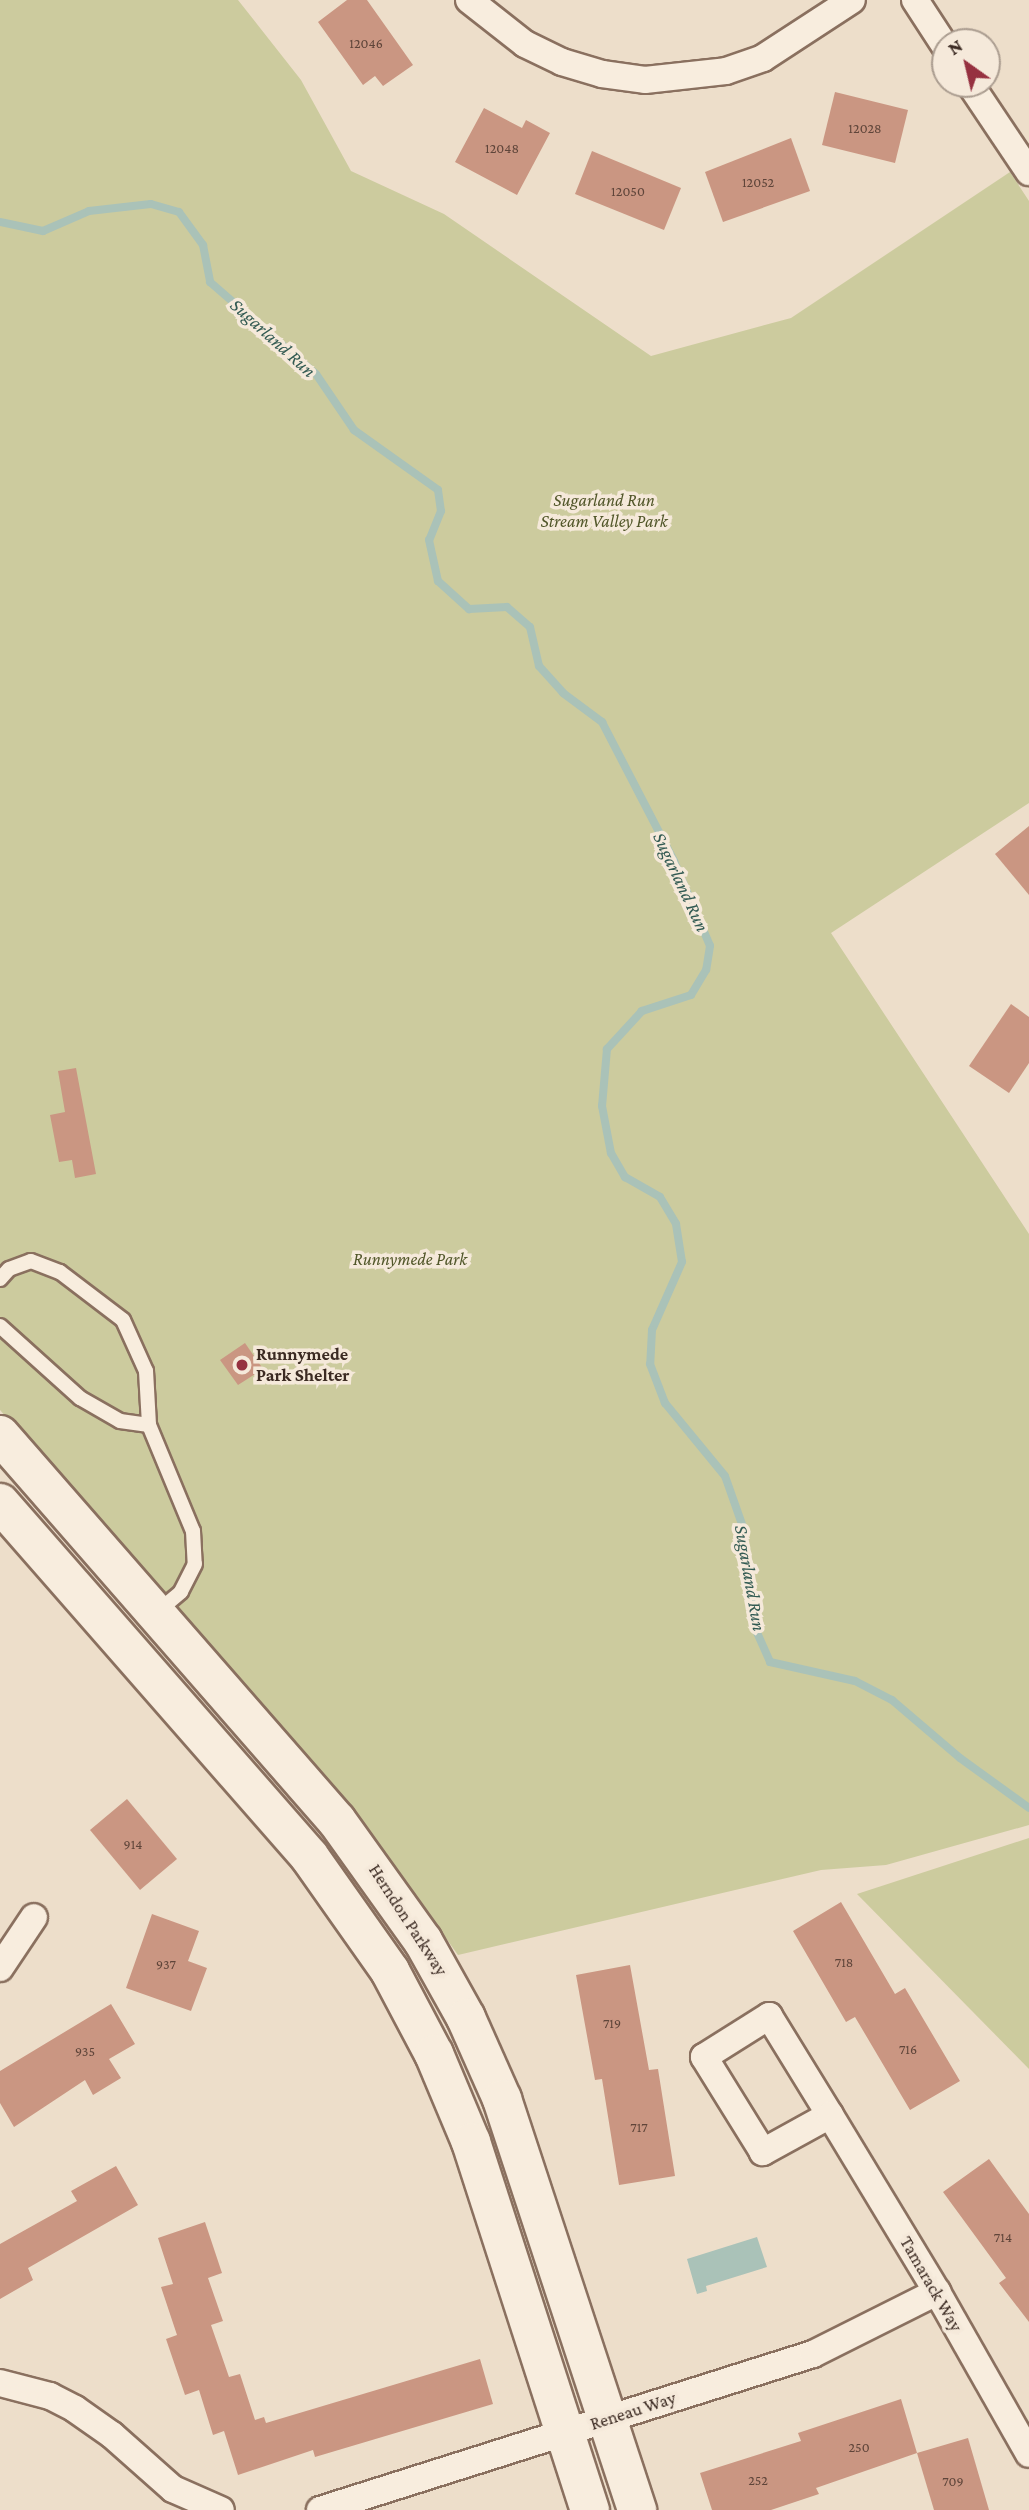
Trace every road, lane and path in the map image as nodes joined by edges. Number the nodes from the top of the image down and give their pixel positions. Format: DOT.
graph roads {
  1 [pos="470,0"];
  2 [pos="852,0"];
  3 [pos="915,0"];
  4 [pos="933,28"];
  5 [pos="979,98"];
  6 [pos="1029,172"];
  7 [pos="0,1279"];
  8 [pos="0,1326"];
  9 [pos="149,1425"];
  10 [pos="0,1434"];
  11 [pos="0,1503"];
  12 [pos="156,1613"];
  13 [pos="34,1917"];
  14 [pos="0,1968"];
  15 [pos="830,2115"];
  16 [pos="937,2292"];
  17 [pos="0,2383"];
  18 [pos="608,2420"];
  19 [pos="565,2432"];
  20 [pos="1029,2454"];
  21 [pos="221,2510"];
  22 [pos="320,2510"];
  23 [pos="590,2510"];
  24 [pos="637,2510"];
  1 -- 2 [label="street"];
  3 -- 4 [label="street"];
  5 -- 6 [label="street"];
  7 -- 9 [label="lane"];
  8 -- 9 [label="lane"];
  9 -- 12 [label="lane"];
  10 -- 12 [label="main road, Herndon Parkway"];
  11 -- 19 [label="main road"];
  12 -- 18 [label="main road, Herndon Parkway"];
  13 -- 14 [label="street"];
  15 -- 15 [label="street, Tamarack Way"];
  15 -- 16 [label="street, Tamarack Way"];
  16 -- 18 [label="street, Reneau Way"];
  16 -- 20 [label="street, Tamarack Way"];
  17 -- 21 [label="street"];
  18 -- 19 [label="street, Reneau Way"];
  18 -- 24 [label="main road, Herndon Parkway"];
  19 -- 22 [label="street, Reneau Way"];
  19 -- 23 [label="main road"];
}
